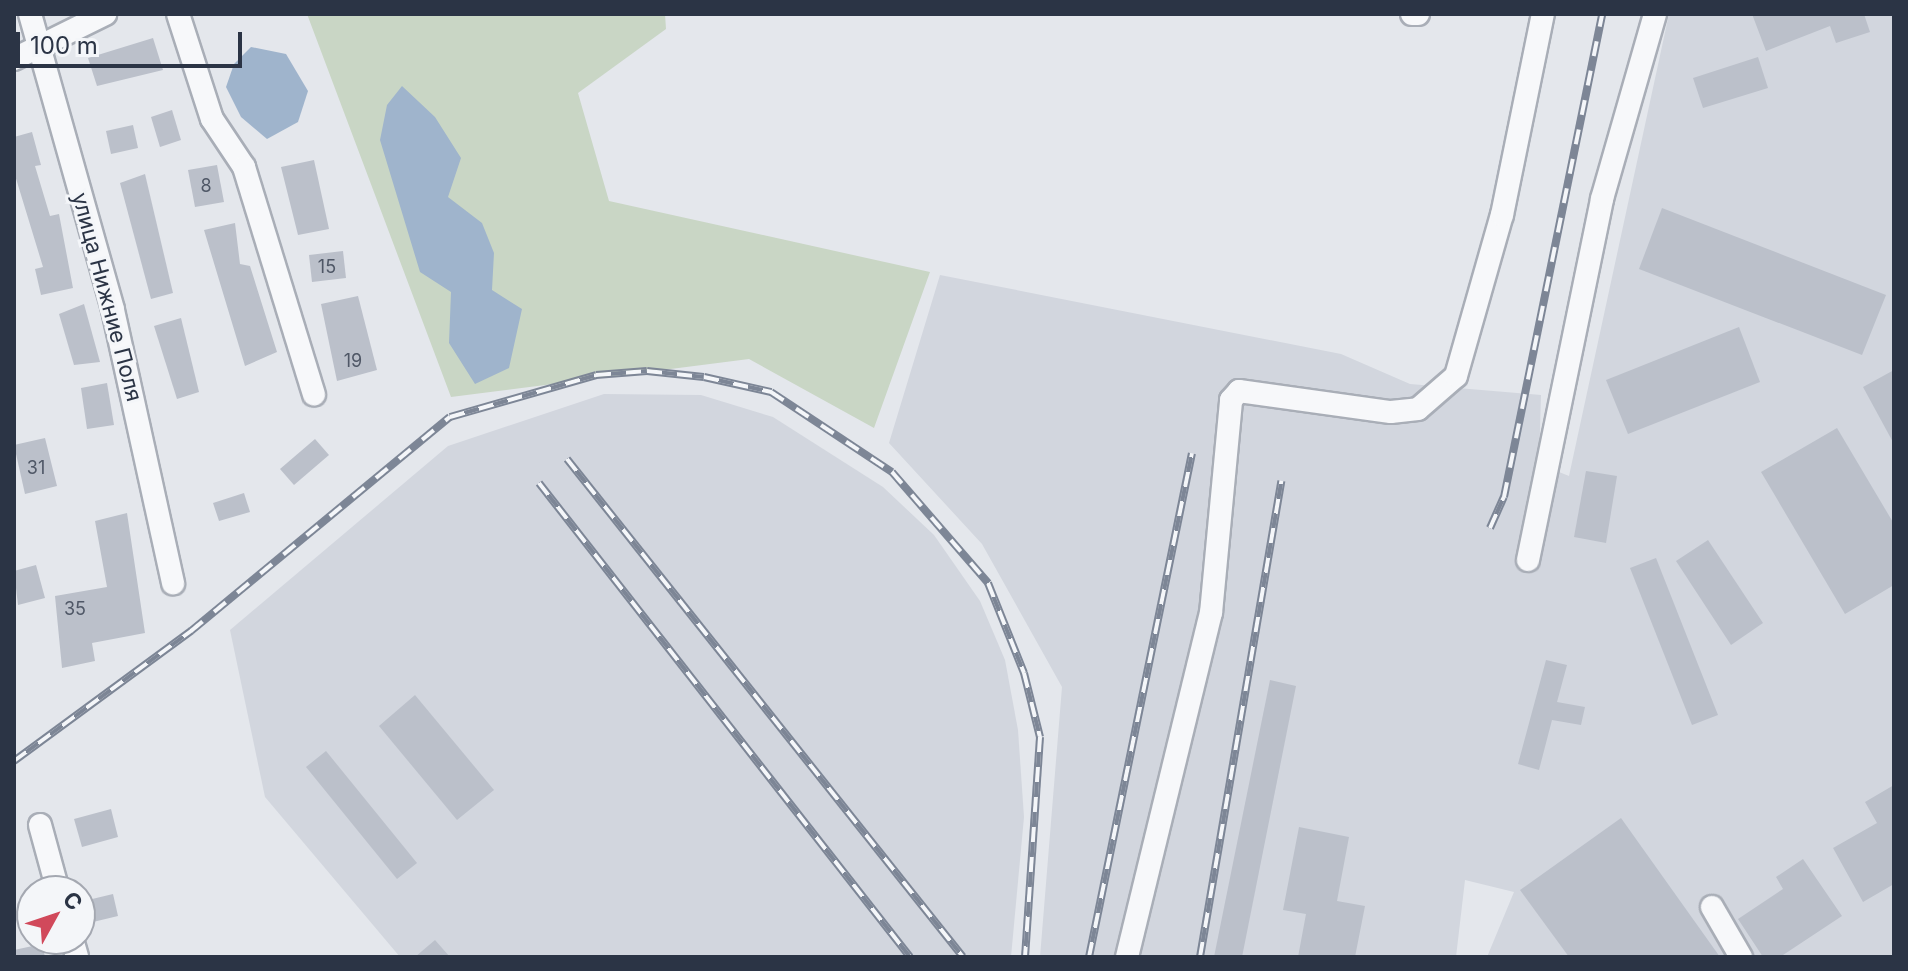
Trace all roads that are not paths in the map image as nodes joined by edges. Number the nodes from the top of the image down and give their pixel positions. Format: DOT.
graph roads {
  1 [pos="30,14"];
  2 [pos="105,14"];
  3 [pos="178,14"];
  4 [pos="1543,14"];
  5 [pos="1655,14"];
  6 [pos="38,46"];
  7 [pos="14,59"];
  8 [pos="314,394"];
  9 [pos="1528,560"];
  10 [pos="173,584"];
  11 [pos="40,825"];
  12 [pos="54,875"];
  13 [pos="1712,907"];
  14 [pos="1127,957"];
  15 [pos="1741,957"];
  1 -- 6 [label="street, улица Нижние Поля"];
  2 -- 6 [label="street"];
  3 -- 8 [label="street"];
  4 -- 14 [label="street"];
  5 -- 9 [label="street"];
  6 -- 7 [label="street"];
  6 -- 10 [label="street, улица Нижние Поля"];
  11 -- 12 [label="street"];
  13 -- 15 [label="street"];
}
